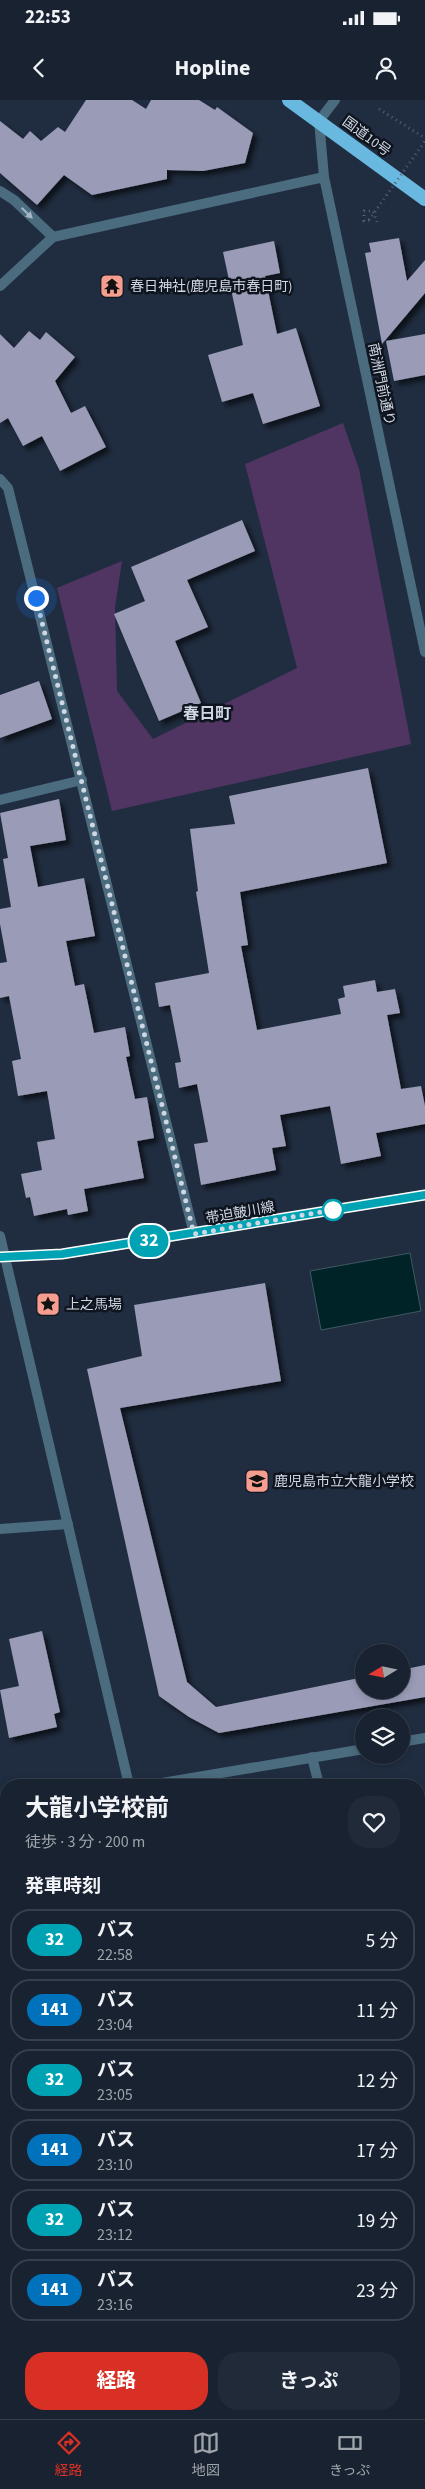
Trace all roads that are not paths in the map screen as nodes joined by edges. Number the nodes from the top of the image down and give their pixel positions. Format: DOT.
graph roads {
  1 [pos="289,100"];
  2 [pos="335,100"];
  3 [pos="319,121"];
  4 [pos="324,177"];
  5 [pos="0,192"];
  6 [pos="425,199"];
  7 [pos="52,237"];
  8 [pos="0,286"];
  9 [pos="0,479"];
  10 [pos="425,652"];
  11 [pos="82,780"];
  12 [pos="0,800"];
  13 [pos="425,1195"];
  14 [pos="194,1234"];
  15 [pos="0,1236"];
  16 [pos="2,1256"];
  17 [pos="68,1524"];
  18 [pos="0,1529"];
  19 [pos="425,1738"];
  20 [pos="410,1740"];
  21 [pos="355,1750"];
  22 [pos="312,1757"];
  23 [pos="128,1779"];
  24 [pos="185,1779"];
  25 [pos="318,1779"];
  1 -- 3 [label="highway, 国道10号"];
  2 -- 3 [label="street"];
  3 -- 4 [label="street, 南洲門前通り"];
  3 -- 6 [label="highway, 国道10号"];
  4 -- 7 [label="street"];
  4 -- 10 [label="street, 南洲門前通り"];
  5 -- 7 [label="street, one-way"];
  7 -- 8 [label="street"];
  9 -- 11 [label="street"];
  11 -- 12 [label="street"];
  11 -- 14 [label="street"];
  13 -- 14 [label="street, 帯迫皷川線"];
  14 -- 16 [label="street, 帯迫皷川線"];
  15 -- 16 [label="street"];
  16 -- 17 [label="street"];
  17 -- 18 [label="street"];
  17 -- 23 [label="street"];
  19 -- 20 [label="street"];
  21 -- 22 [label="street"];
  22 -- 24 [label="street"];
  22 -- 25 [label="street"];
}
